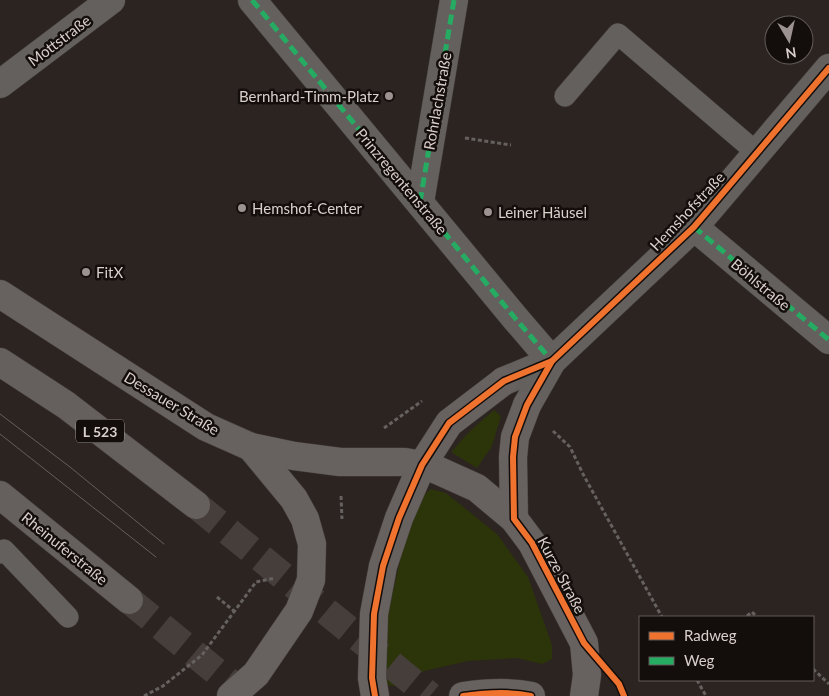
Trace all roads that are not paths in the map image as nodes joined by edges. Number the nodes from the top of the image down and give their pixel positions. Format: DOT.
graph roads {
  1 [pos="111,0"];
  2 [pos="252,0"];
  3 [pos="454,0"];
  4 [pos="829,68"];
  5 [pos="2,78"];
  6 [pos="566,96"];
  7 [pos="757,153"];
  8 [pos="420,202"];
  9 [pos="694,227"];
  10 [pos="0,294"];
  11 [pos="829,340"];
  12 [pos="552,361"];
  13 [pos="0,362"];
  14 [pos="504,381"];
  15 [pos="527,405"];
  16 [pos="251,447"];
  17 [pos="422,465"];
  18 [pos="0,495"];
  19 [pos="196,504"];
  20 [pos="514,519"];
  21 [pos="0,553"];
  22 [pos="129,600"];
  23 [pos="68,617"];
  24 [pos="231,696"];
  25 [pos="374,696"];
  26 [pos="463,696"];
  27 [pos="531,696"];
  28 [pos="584,696"];
  1 -- 5 [label="street, Mottstraße"];
  2 -- 8 [label="street, Prinzregentenstraße"];
  3 -- 8 [label="street, Rohrlachstraße"];
  4 -- 7 [label="street, Hemshofstraße"];
  6 -- 7 [label="lane"];
  7 -- 9 [label="street, Hemshofstraße"];
  8 -- 12 [label="street, Prinzregentenstraße"];
  9 -- 11 [label="street, Böhlstraße"];
  9 -- 12 [label="street, Hemshofstraße"];
  10 -- 16 [label="main road, Dessauer Straße"];
  12 -- 14 [label="street, Hemshofstraße"];
  12 -- 15 [label="street, Hemshofstraße"];
  13 -- 19 [label="main road, L 523"];
  14 -- 17 [label="main road"];
  15 -- 20 [label="main road"];
  16 -- 17 [label="main road, Dessauer Straße"];
  16 -- 24 [label="main road"];
  17 -- 20 [label="main road, Kurze Straße"];
  17 -- 25 [label="main road"];
  18 -- 22 [label="main road, Rheinuferstraße"];
  20 -- 28 [label="main road, Kurze Straße"];
  21 -- 23 [label="lane"];
  26 -- 27 [label="main road"];
}
